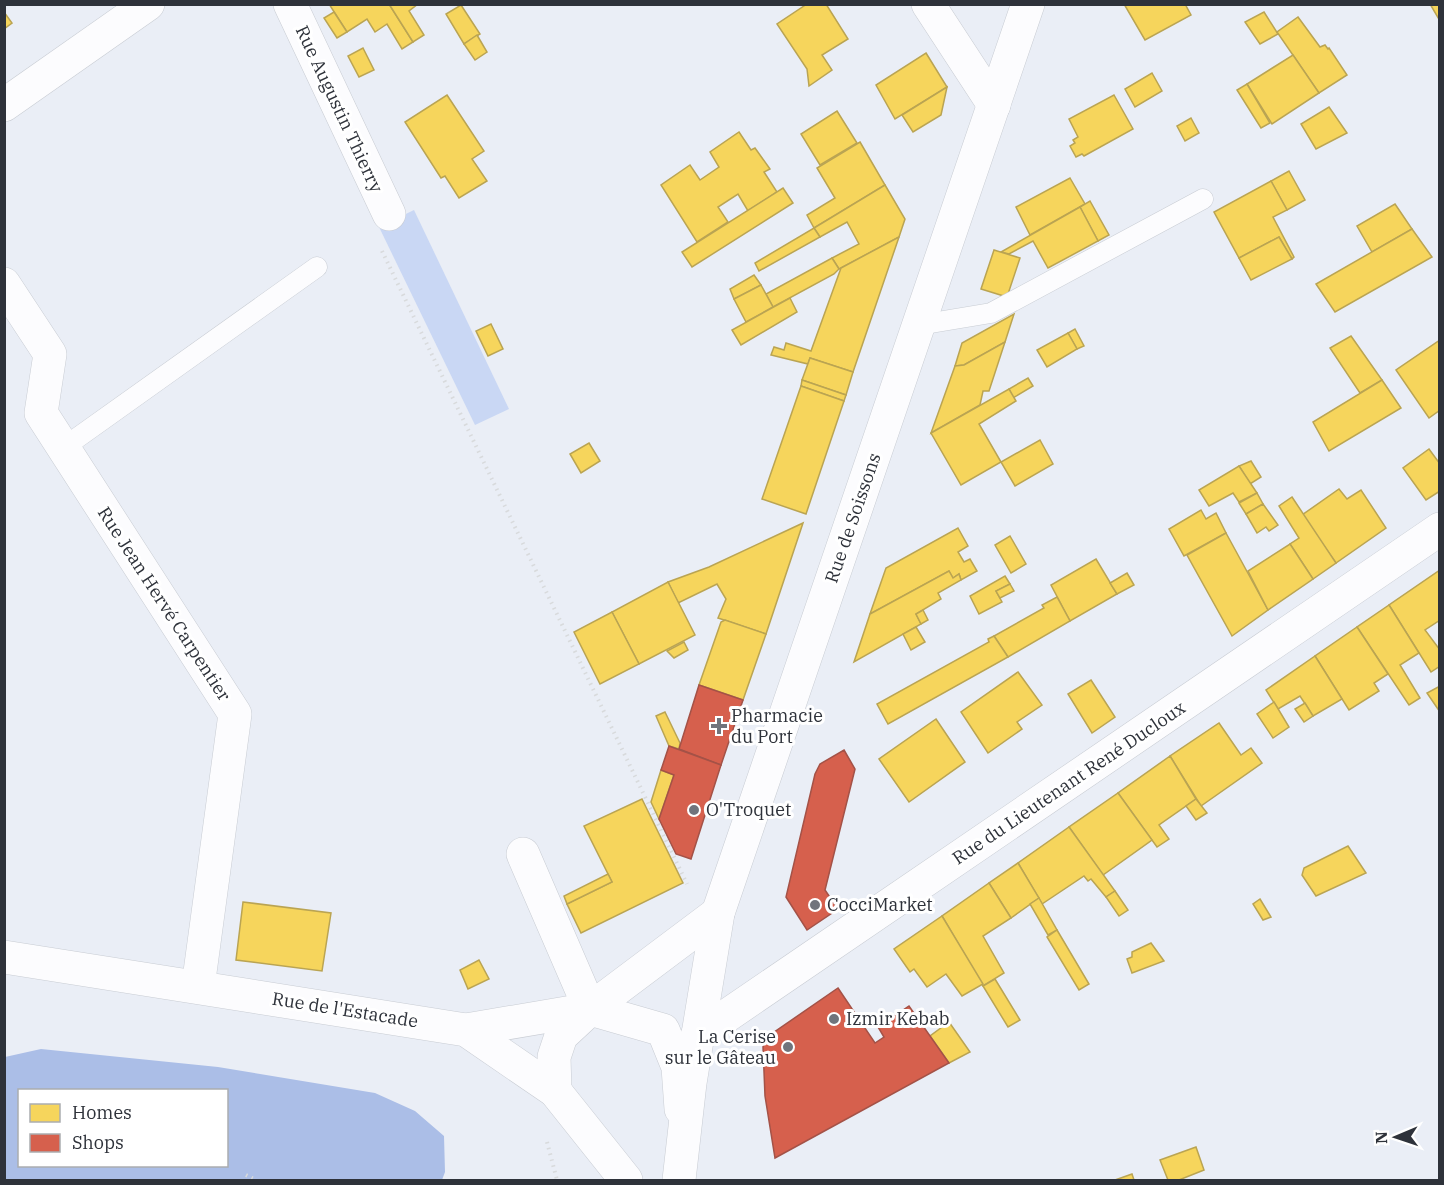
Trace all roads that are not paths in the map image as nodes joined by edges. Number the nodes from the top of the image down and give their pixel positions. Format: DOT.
graph roads {
  1 [pos="148,4"];
  2 [pos="290,4"];
  3 [pos="928,4"];
  4 [pos="1028,4"];
  5 [pos="4,105"];
  6 [pos="994,105"];
  7 [pos="1203,199"];
  8 [pos="389,214"];
  9 [pos="317,267"];
  10 [pos="4,284"];
  11 [pos="919,325"];
  12 [pos="63,448"];
  13 [pos="1440,529"];
  14 [pos="523,854"];
  15 [pos="712,917"];
  16 [pos="4,957"];
  17 [pos="198,987"];
  18 [pos="590,1009"];
  19 [pos="466,1029"];
  20 [pos="697,1036"];
  21 [pos="555,1091"];
  22 [pos="683,1144"];
  23 [pos="626,1180"];
  24 [pos="679,1180"];
  1 -- 5 [label="street"];
  2 -- 8 [label="street, Rue Augustin Thierry"];
  3 -- 6 [label="street"];
  4 -- 6 [label="street, Rue de Soissons"];
  6 -- 11 [label="street, Rue de Soissons"];
  7 -- 11 [label="lane"];
  9 -- 12 [label="lane"];
  10 -- 12 [label="street, Rue Jean Hervé Carpentier"];
  11 -- 15 [label="street, Rue de Soissons"];
  12 -- 17 [label="street, Rue Jean Hervé Carpentier"];
  13 -- 20 [label="street, Rue du Lieutenant René Ducloux"];
  14 -- 18 [label="street"];
  15 -- 18 [label="street"];
  15 -- 20 [label="street, Rue de Soissons"];
  16 -- 17 [label="street, Rue de l'Estacade"];
  17 -- 19 [label="street, Rue de l'Estacade"];
  18 -- 19 [label="street"];
  18 -- 21 [label="street"];
  18 -- 22 [label="street"];
  19 -- 21 [label="street, Rue de l'Estacade"];
  20 -- 22 [label="street, Rue de Soissons"];
  21 -- 23 [label="street, Rue de l'Estacade"];
  22 -- 24 [label="street"];
}
